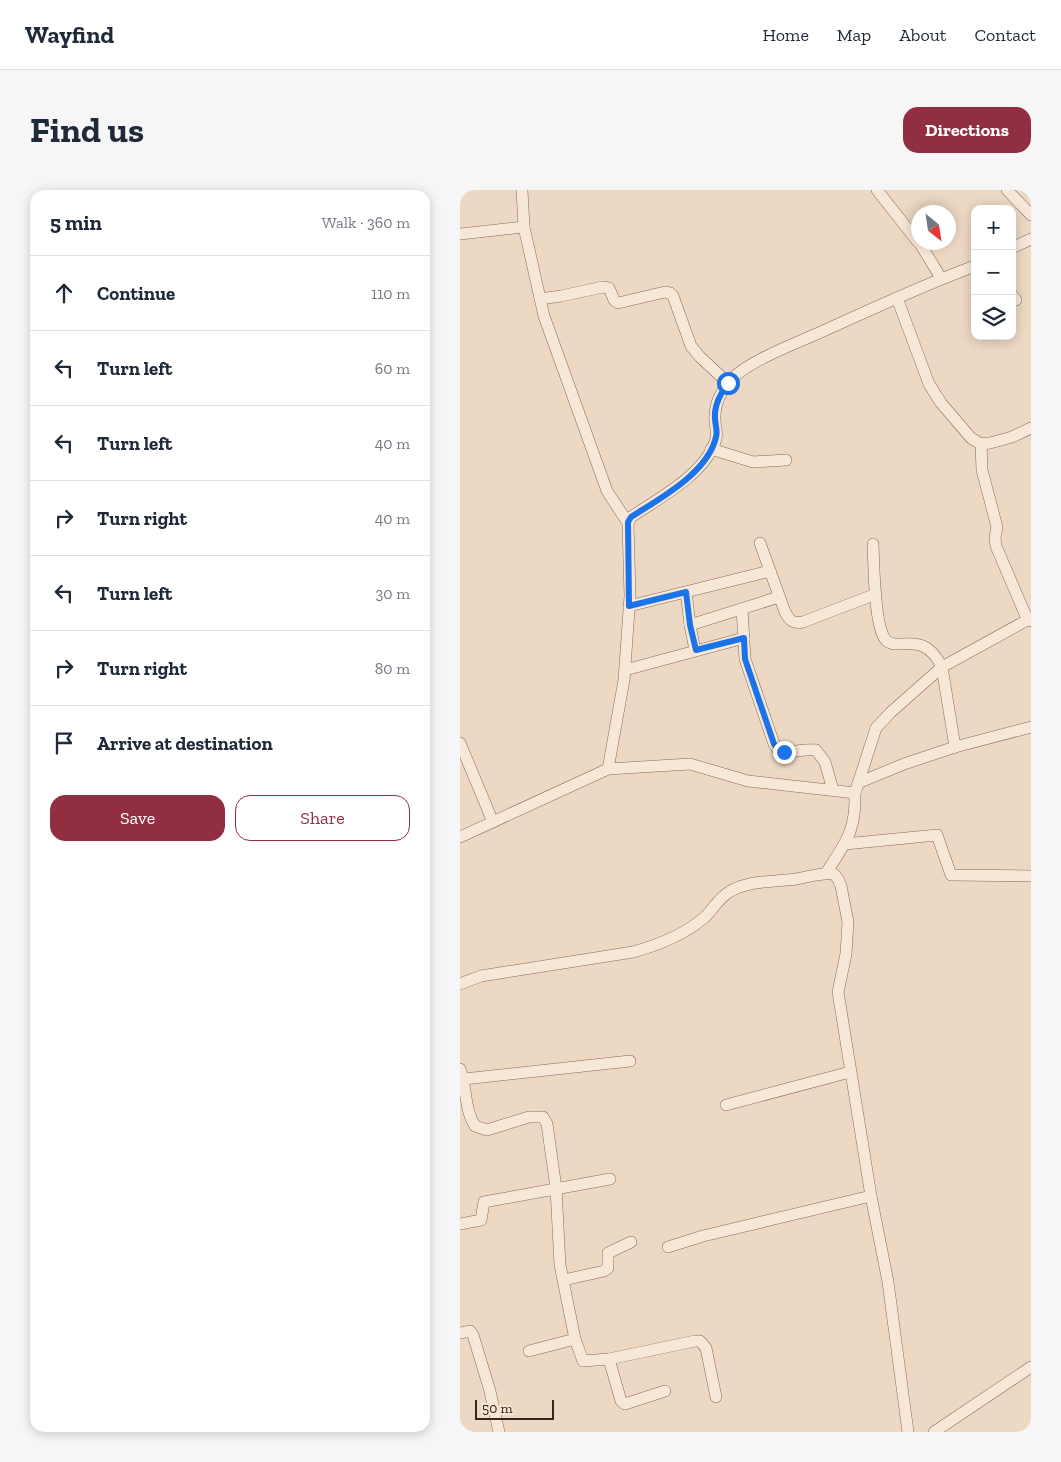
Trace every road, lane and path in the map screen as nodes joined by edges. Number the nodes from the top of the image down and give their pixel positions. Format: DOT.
graph roads {
  1 [pos="522,190"];
  2 [pos="877,190"];
  3 [pos="1007,190"];
  4 [pos="1031,215"];
  5 [pos="524,226"];
  6 [pos="911,232"];
  7 [pos="460,234"];
  8 [pos="1031,238"];
  9 [pos="1016,246"];
  10 [pos="924,250"];
  11 [pos="971,267"];
  12 [pos="941,278"];
  13 [pos="898,298"];
  14 [pos="540,299"];
  15 [pos="728,383"];
  16 [pos="1031,428"];
  17 [pos="981,444"];
  18 [pos="711,449"];
  19 [pos="786,460"];
  20 [pos="628,522"];
  21 [pos="760,543"];
  22 [pos="873,544"];
  23 [pos="770,571"];
  24 [pos="686,592"];
  25 [pos="876,594"];
  26 [pos="779,597"];
  27 [pos="629,606"];
  28 [pos="742,609"];
  29 [pos="1030,619"];
  30 [pos="690,625"];
  31 [pos="744,638"];
  32 [pos="696,650"];
  33 [pos="942,667"];
  34 [pos="624,670"];
  35 [pos="1031,727"];
  36 [pos="460,743"];
  37 [pos="955,747"];
  38 [pos="608,769"];
  39 [pos="856,788"];
  40 [pos="832,790"];
  41 [pos="493,822"];
  42 [pos="460,837"];
  43 [pos="845,844"];
  44 [pos="826,873"];
  45 [pos="1031,876"];
  46 [pos="460,984"];
  47 [pos="630,1061"];
  48 [pos="850,1072"];
  49 [pos="462,1074"];
  50 [pos="726,1105"];
  51 [pos="610,1179"];
  52 [pos="556,1188"];
  53 [pos="871,1196"];
  54 [pos="460,1224"];
  55 [pos="631,1242"];
  56 [pos="668,1247"];
  57 [pos="564,1280"];
  58 [pos="460,1333"];
  59 [pos="575,1339"];
  60 [pos="528,1351"];
  61 [pos="609,1359"];
  62 [pos="1031,1367"];
  63 [pos="665,1391"];
  64 [pos="716,1397"];
  65 [pos="499,1432"];
  66 [pos="908,1432"];
  67 [pos="934,1432"];
  1 -- 5 [label="street"];
  2 -- 6 [label="street"];
  3 -- 4 [label="street"];
  5 -- 7 [label="street"];
  5 -- 14 [label="street"];
  8 -- 9 [label="street"];
  10 -- 12 [label="street"];
  11 -- 12 [label="street"];
  12 -- 13 [label="street"];
  13 -- 15 [label="street"];
  13 -- 17 [label="street"];
  14 -- 15 [label="street"];
  14 -- 20 [label="street"];
  15 -- 18 [label="street"];
  16 -- 17 [label="street"];
  17 -- 29 [label="street"];
  18 -- 19 [label="street"];
  18 -- 20 [label="street"];
  20 -- 27 [label="street"];
  21 -- 23 [label="street"];
  22 -- 25 [label="street"];
  23 -- 24 [label="street"];
  23 -- 26 [label="street"];
  24 -- 27 [label="street"];
  24 -- 30 [label="street"];
  25 -- 26 [label="street"];
  25 -- 33 [label="street"];
  26 -- 28 [label="street"];
  27 -- 34 [label="street"];
  28 -- 30 [label="street"];
  28 -- 31 [label="street"];
  29 -- 33 [label="street"];
  30 -- 32 [label="street"];
  31 -- 32 [label="street"];
  31 -- 40 [label="street"];
  32 -- 34 [label="street"];
  33 -- 37 [label="street"];
  33 -- 39 [label="street"];
  34 -- 38 [label="street"];
  35 -- 37 [label="street"];
  36 -- 41 [label="street"];
  37 -- 39 [label="street"];
  38 -- 40 [label="street"];
  38 -- 41 [label="street"];
  39 -- 40 [label="street"];
  39 -- 43 [label="street"];
  41 -- 42 [label="street"];
  43 -- 44 [label="street"];
  43 -- 45 [label="street"];
  44 -- 46 [label="street"];
  44 -- 48 [label="street"];
  47 -- 49 [label="street"];
  48 -- 50 [label="street"];
  48 -- 53 [label="street"];
  49 -- 52 [label="street"];
  51 -- 52 [label="street"];
  52 -- 54 [label="street"];
  52 -- 57 [label="street"];
  53 -- 56 [label="street"];
  53 -- 66 [label="street"];
  55 -- 57 [label="street"];
  57 -- 59 [label="street"];
  58 -- 65 [label="street"];
  59 -- 60 [label="street"];
  59 -- 61 [label="street"];
  61 -- 63 [label="street"];
  61 -- 64 [label="street"];
  62 -- 67 [label="street"];
}
